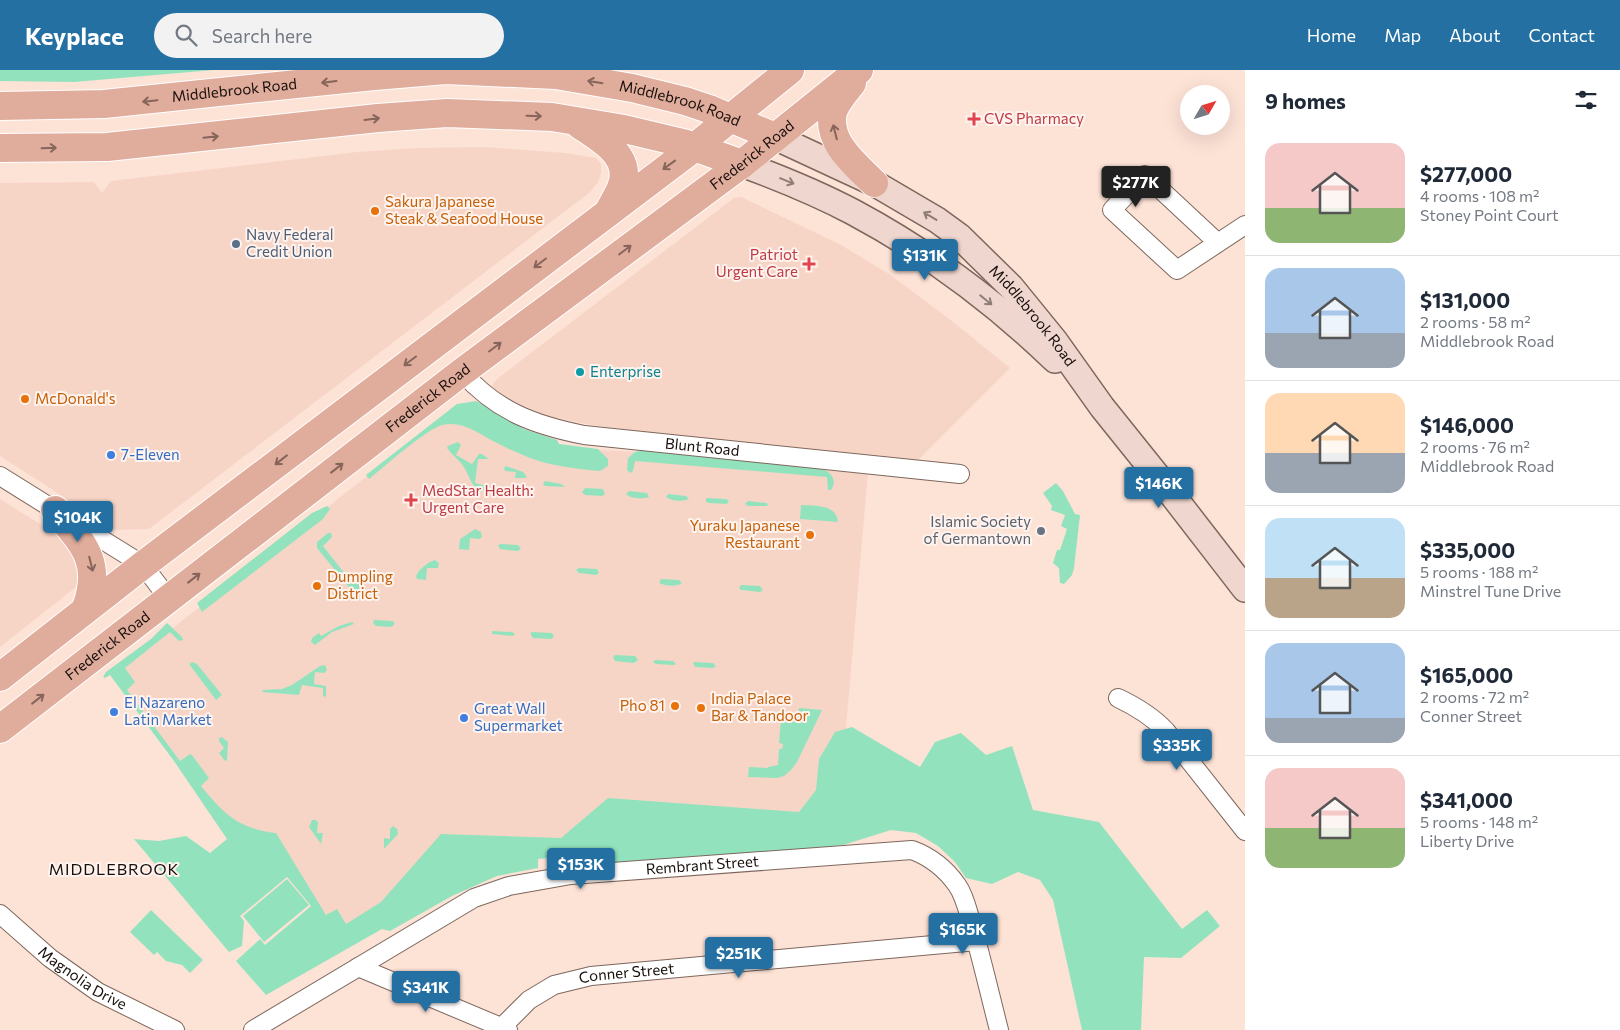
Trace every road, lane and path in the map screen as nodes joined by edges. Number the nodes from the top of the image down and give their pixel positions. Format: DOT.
graph roads {
  1 [pos="790,70"];
  2 [pos="860,70"];
  3 [pos="0,106"];
  4 [pos="732,118"];
  5 [pos="575,121"];
  6 [pos="775,137"];
  7 [pos="695,146"];
  8 [pos="0,148"];
  9 [pos="742,164"];
  10 [pos="874,183"];
  11 [pos="609,210"];
  12 [pos="1245,225"];
  13 [pos="1218,243"];
  14 [pos="462,372"];
  15 [pos="1102,407"];
  16 [pos="960,474"];
  17 [pos="0,476"];
  18 [pos="55,510"];
  19 [pos="143,565"];
  20 [pos="1245,589"];
  21 [pos="168,598"];
  22 [pos="86,608"];
  23 [pos="30,653"];
  24 [pos="0,660"];
  25 [pos="0,678"];
  26 [pos="1118,698"];
  27 [pos="0,729"];
  28 [pos="1245,831"];
  29 [pos="0,914"];
  30 [pos="977,941"];
  31 [pos="358,967"];
  32 [pos="505,1029"];
  33 [pos="175,1030"];
  34 [pos="252,1030"];
  35 [pos="1000,1030"];
  1 -- 4 [label="main road"];
  2 -- 6 [label="main road, Frederick Road"];
  10 -- 2 [label="main road, one-way"];
  4 -- 3 [label="main road, Middlebrook Road, one-way"];
  4 -- 6 [label="main road, Middlebrook Road"];
  4 -- 7 [label="main road"];
  5 -- 7 [label="main road, Middlebrook Road"];
  8 -- 5 [label="main road, Middlebrook Road, one-way"];
  5 -- 11 [label="main road"];
  6 -- 9 [label="main road, Frederick Road"];
  6 -- 10 [label="street, Middlebrook Road"];
  7 -- 9 [label="main road, Middlebrook Road"];
  7 -- 11 [label="main road, one-way"];
  14 -- 9 [label="main road, Frederick Road, one-way"];
  9 -- 15 [label="street, Middlebrook Road, one-way"];
  15 -- 10 [label="street, Middlebrook Road, one-way"];
  11 -- 19 [label="main road, one-way"];
  12 -- 13 [label="street"];
  13 -- 13 [label="street"];
  14 -- 16 [label="street, Blunt Road"];
  21 -- 14 [label="main road, Frederick Road, one-way"];
  15 -- 20 [label="street, Middlebrook Road"];
  17 -- 18 [label="street"];
  18 -- 19 [label="street"];
  18 -- 22 [label="main road, one-way"];
  19 -- 21 [label="street"];
  19 -- 22 [label="main road"];
  27 -- 21 [label="main road, Frederick Road, one-way"];
  22 -- 23 [label="main road"];
  23 -- 24 [label="street"];
  23 -- 25 [label="main road"];
  26 -- 28 [label="street"];
  29 -- 33 [label="street, Magnolia Drive"];
  30 -- 31 [label="street, Rembrant Street"];
  30 -- 32 [label="street, Conner Street"];
  30 -- 35 [label="street, Rembrant Street"];
  31 -- 32 [label="street"];
  31 -- 34 [label="street, Rembrant Street"];
}
